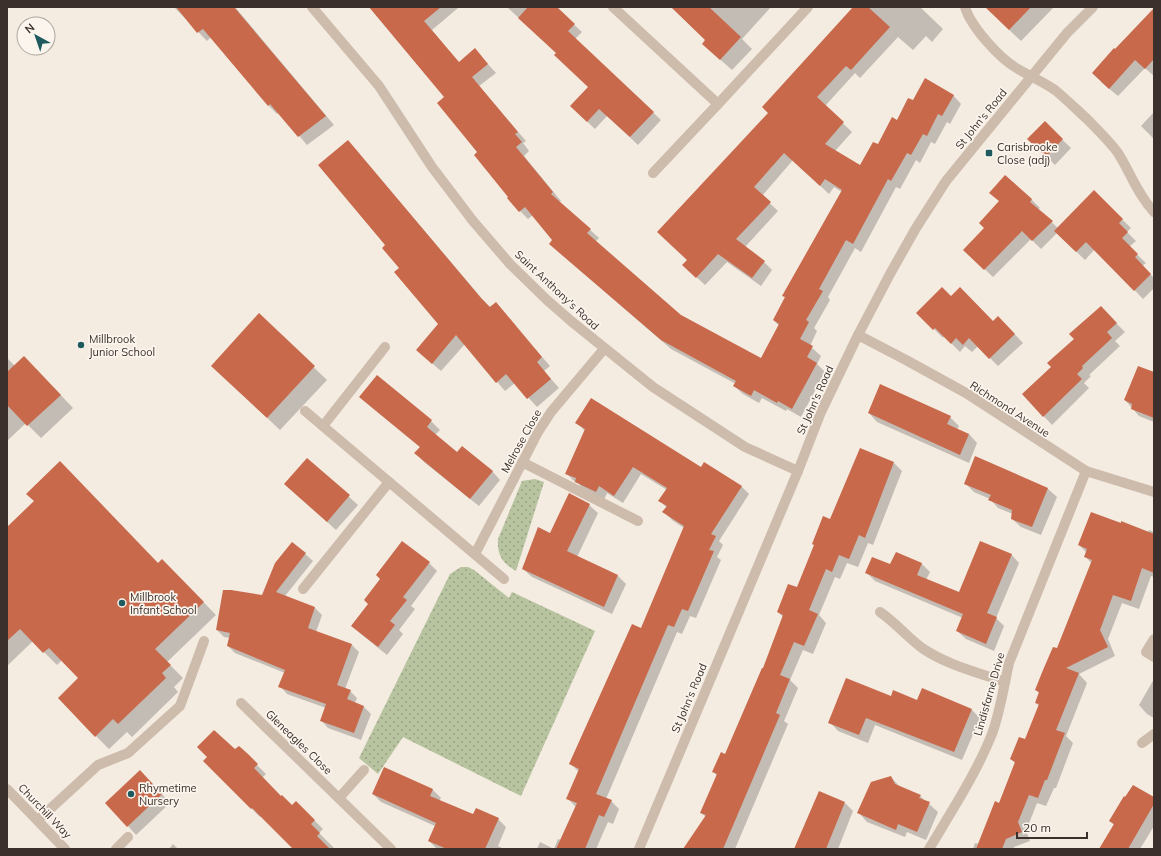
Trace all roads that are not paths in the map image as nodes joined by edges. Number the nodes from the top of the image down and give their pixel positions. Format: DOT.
graph roads {
  1 [pos="312,7"];
  2 [pos="613,7"];
  3 [pos="808,7"];
  4 [pos="965,7"];
  5 [pos="1093,7"];
  6 [pos="1032,76"];
  7 [pos="718,104"];
  8 [pos="653,173"];
  9 [pos="1154,212"];
  10 [pos="858,335"];
  11 [pos="385,346"];
  12 [pos="604,349"];
  13 [pos="305,412"];
  14 [pos="323,426"];
  15 [pos="522,462"];
  16 [pos="798,471"];
  17 [pos="1086,471"];
  18 [pos="389,482"];
  19 [pos="1154,492"];
  20 [pos="638,521"];
  21 [pos="475,554"];
  22 [pos="504,579"];
  23 [pos="303,589"];
  24 [pos="880,612"];
  25 [pos="1154,640"];
  26 [pos="204,641"];
  27 [pos="1154,657"];
  28 [pos="1005,682"];
  29 [pos="241,703"];
  30 [pos="1154,734"];
  31 [pos="1142,743"];
  32 [pos="364,770"];
  33 [pos="7,789"];
  34 [pos="339,798"];
  35 [pos="38,820"];
  36 [pos="128,837"];
  37 [pos="65,849"];
  38 [pos="116,849"];
  39 [pos="391,849"];
  40 [pos="639,849"];
  41 [pos="929,849"];
  1 -- 12 [label="street, Saint Anthony's Road"];
  2 -- 7 [label="street"];
  3 -- 7 [label="street"];
  4 -- 6 [label="street"];
  5 -- 6 [label="street, St John's Road"];
  6 -- 9 [label="street"];
  6 -- 10 [label="street, St John's Road"];
  7 -- 8 [label="street"];
  10 -- 16 [label="street, St John's Road"];
  10 -- 17 [label="street, Richmond Avenue"];
  11 -- 14 [label="street"];
  12 -- 15 [label="street, Melrose Close"];
  12 -- 16 [label="street, Saint Anthony's Road"];
  13 -- 14 [label="street"];
  14 -- 18 [label="street"];
  15 -- 20 [label="street"];
  15 -- 21 [label="street, Melrose Close"];
  16 -- 40 [label="street, St John's Road"];
  17 -- 19 [label="street, Richmond Avenue"];
  17 -- 28 [label="street, Lindisfarne Drive"];
  18 -- 21 [label="street"];
  18 -- 23 [label="street"];
  21 -- 22 [label="street"];
  24 -- 28 [label="street"];
  25 -- 27 [label="street"];
  26 -- 35 [label="street"];
  28 -- 41 [label="street, Lindisfarne Drive"];
  29 -- 34 [label="street, Gleneagles Close"];
  30 -- 31 [label="street"];
  32 -- 34 [label="street"];
  33 -- 35 [label="street, Churchill Way"];
  34 -- 39 [label="street, Gleneagles Close"];
  35 -- 37 [label="street, Churchill Way"];
  36 -- 38 [label="street"];
}
